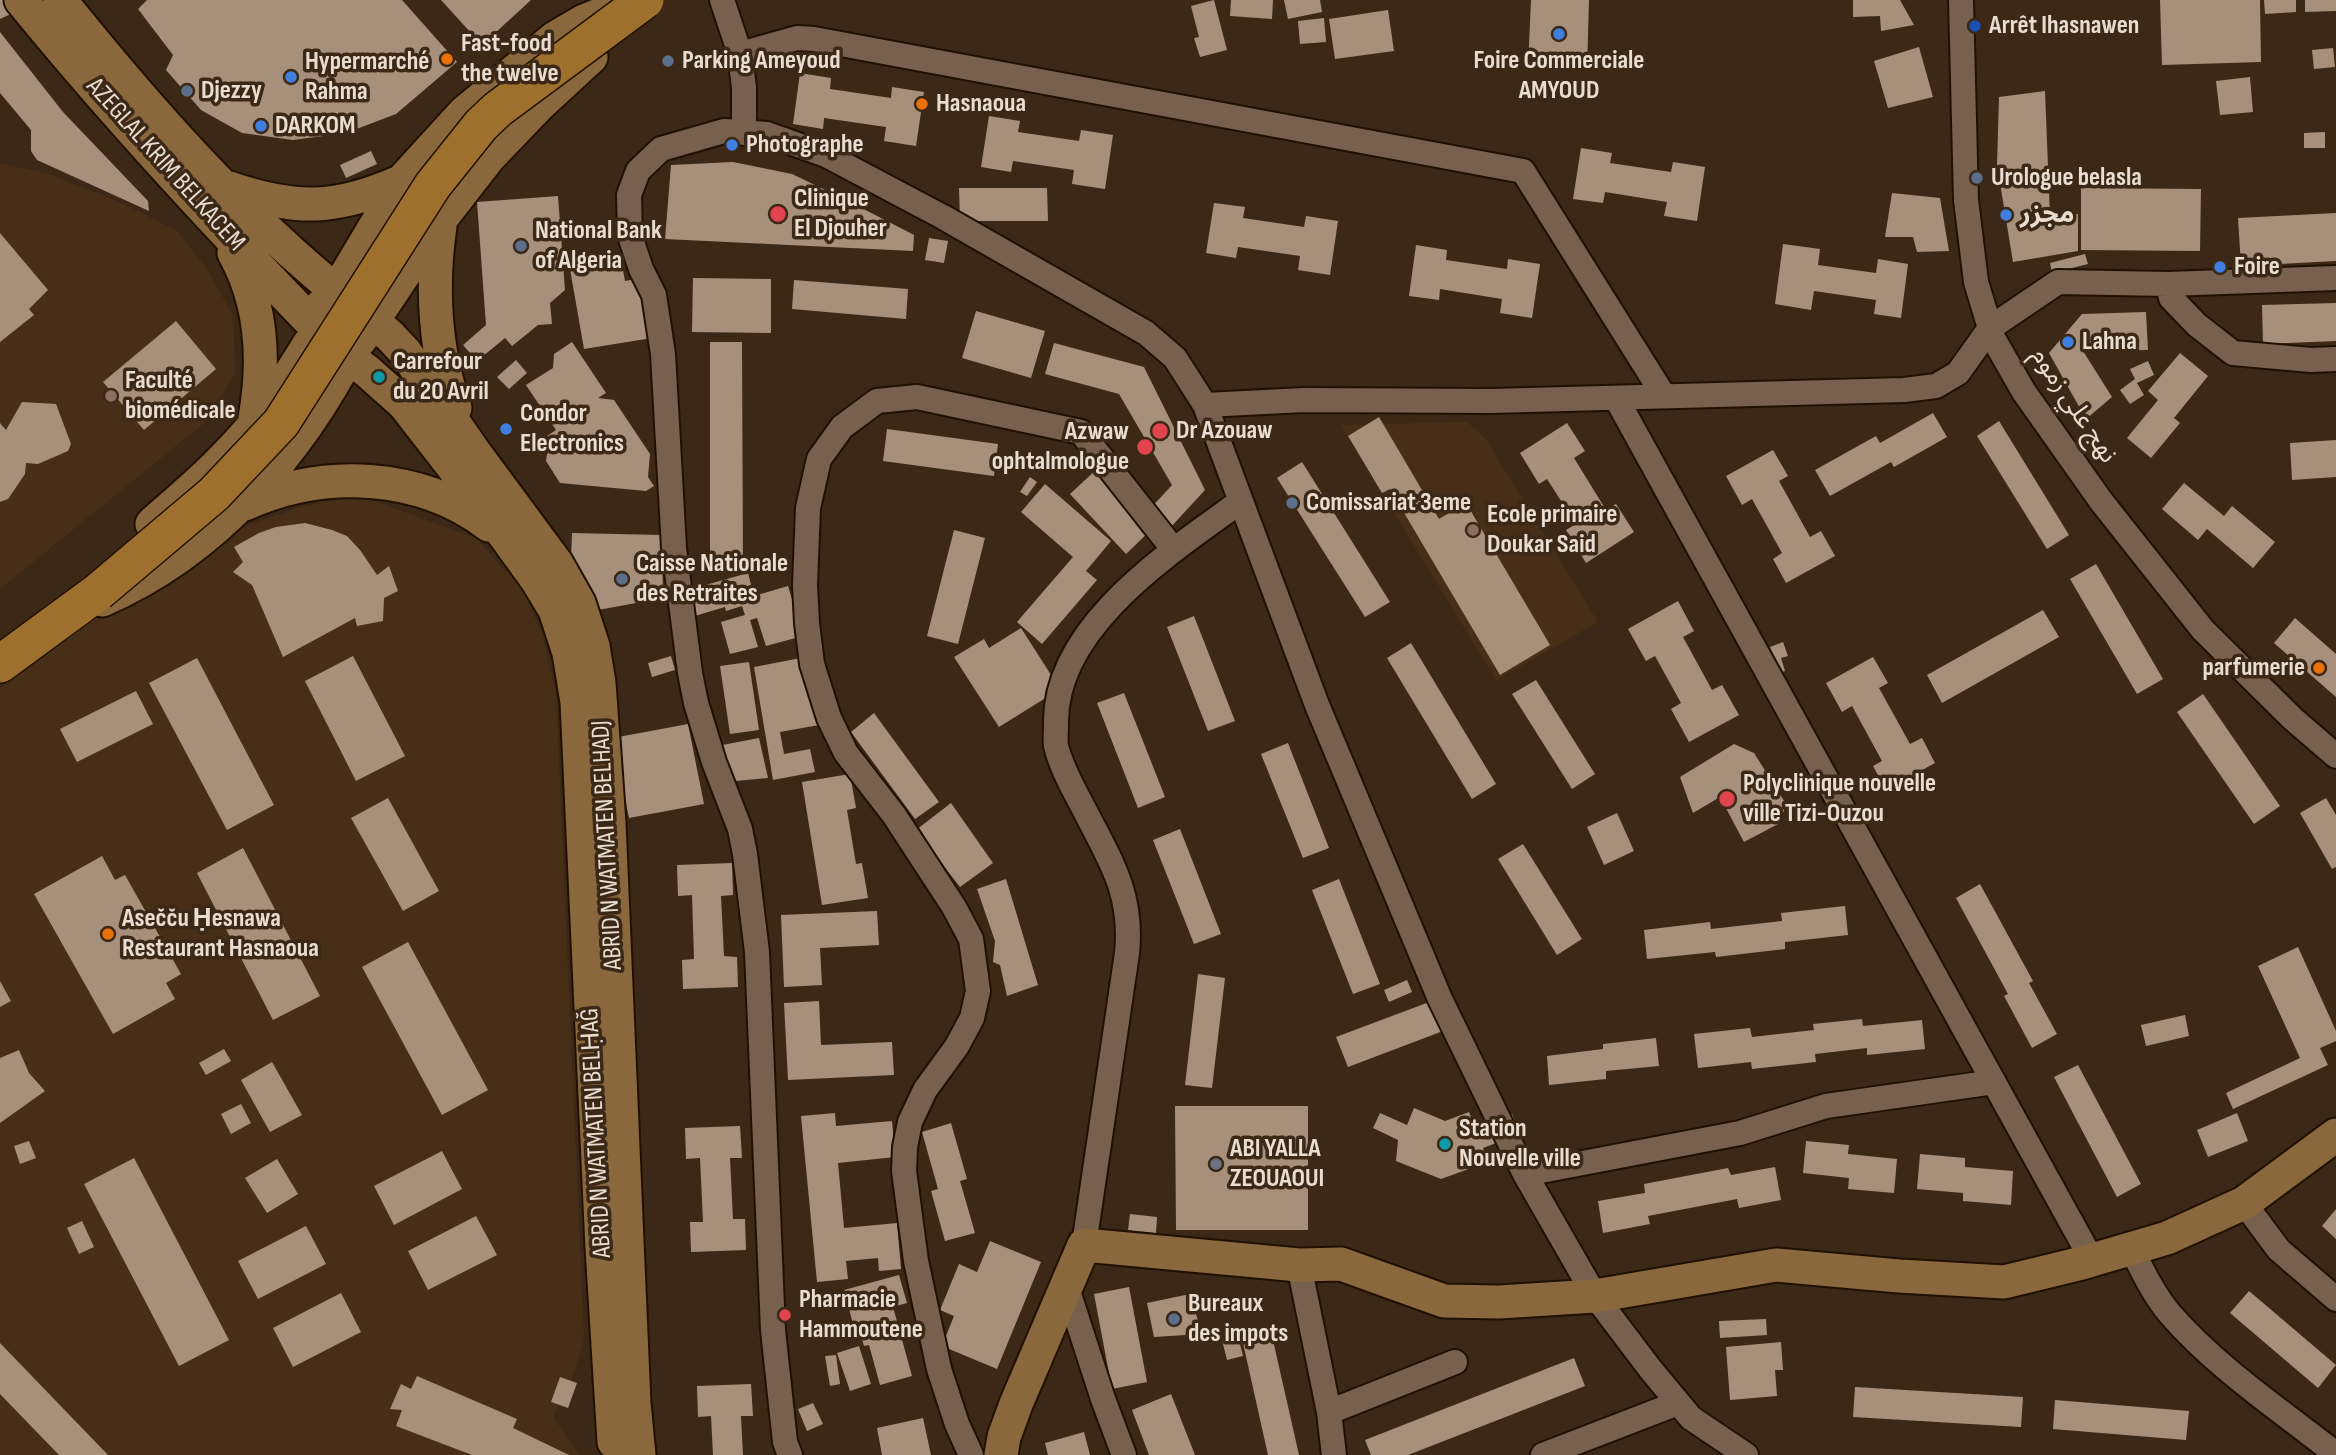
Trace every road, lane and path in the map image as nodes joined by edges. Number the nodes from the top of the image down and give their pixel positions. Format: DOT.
graph roads {
  1 [pos="21,0"];
  2 [pos="60,0"];
  3 [pos="638,0"];
  4 [pos="646,0"];
  5 [pos="722,0"];
  6 [pos="1961,0"];
  7 [pos="740,54"];
  8 [pos="744,132"];
  9 [pos="402,181"];
  10 [pos="225,187"];
  11 [pos="440,220"];
  12 [pos="221,230"];
  13 [pos="2336,278"];
  14 [pos="2168,284"];
  15 [pos="344,324"];
  16 [pos="1990,328"];
  17 [pos="2336,359"];
  18 [pos="1664,396"];
  19 [pos="1616,398"];
  20 [pos="1205,405"];
  21 [pos="254,425"];
  22 [pos="471,449"];
  23 [pos="1241,501"];
  24 [pos="236,507"];
  25 [pos="509,539"];
  26 [pos="1174,550"];
  27 [pos="86,601"];
  28 [pos="0,664"];
  29 [pos="2336,756"];
  30 [pos="1994,1082"];
  31 [pos="2336,1135"];
  32 [pos="1525,1174"];
  33 [pos="2244,1203"];
  34 [pos="1084,1245"];
  35 [pos="2132,1249"];
  36 [pos="2092,1260"];
  37 [pos="1298,1265"];
  38 [pos="1066,1285"];
  39 [pos="1595,1296"];
  40 [pos="2336,1299"];
  41 [pos="1455,1362"];
  42 [pos="1678,1403"];
  43 [pos="1329,1412"];
  44 [pos="2336,1454"];
  45 [pos="615,1455"];
  46 [pos="639,1455"];
  47 [pos="790,1455"];
  48 [pos="971,1455"];
  49 [pos="1001,1455"];
  50 [pos="1124,1455"];
  51 [pos="1334,1455"];
  52 [pos="1543,1455"];
  53 [pos="1746,1455"];
  1 -- 12 [label="main road, AZEGLAL KRIM BELKACEM"];
  2 -- 10 [label="main road, AZEGLAL KRIM BELKACEM"];
  3 -- 9 [label="main road"];
  4 -- 11 [label="main road"];
  4 -- 27 [label="main road, bridge"];
  5 -- 7 [label="street"];
  6 -- 16 [label="street, نهج علي زموم"];
  7 -- 8 [label="street"];
  7 -- 18 [label="street"];
  8 -- 20 [label="street"];
  8 -- 47 [label="street"];
  9 -- 10 [label="main road"];
  9 -- 15 [label="main road"];
  10 -- 15 [label="main road, AZEGLAL KRIM BELKACEM"];
  11 -- 15 [label="main road"];
  11 -- 22 [label="main road"];
  12 -- 15 [label="main road, AZEGLAL KRIM BELKACEM"];
  12 -- 21 [label="main road"];
  13 -- 14 [label="street"];
  14 -- 16 [label="street"];
  14 -- 17 [label="street"];
  15 -- 21 [label="main road"];
  15 -- 22 [label="main road, ABRID N WATMATEN BELHADJ"];
  15 -- 24 [label="main road"];
  15 -- 25 [label="main road, ABRID N WATMATEN BELḤAǦ"];
  16 -- 18 [label="street"];
  16 -- 29 [label="street, نهج علي زموم"];
  18 -- 19 [label="street"];
  19 -- 20 [label="street"];
  19 -- 30 [label="street"];
  20 -- 23 [label="street"];
  21 -- 27 [label="main road"];
  22 -- 46 [label="main road, ABRID N WATMATEN BELHADJ"];
  23 -- 26 [label="street"];
  23 -- 32 [label="street"];
  24 -- 25 [label="main road"];
  24 -- 27 [label="main road"];
  25 -- 45 [label="main road, ABRID N WATMATEN BELḤAǦ"];
  26 -- 34 [label="street"];
  26 -- 48 [label="street"];
  27 -- 28 [label="main road"];
  30 -- 32 [label="street"];
  30 -- 36 [label="street"];
  31 -- 33 [label="main road"];
  32 -- 39 [label="street"];
  33 -- 35 [label="main road"];
  33 -- 40 [label="street"];
  34 -- 37 [label="main road"];
  34 -- 38 [label="main road"];
  35 -- 36 [label="main road"];
  35 -- 44 [label="street"];
  36 -- 39 [label="main road"];
  37 -- 39 [label="main road"];
  37 -- 43 [label="street"];
  38 -- 49 [label="main road"];
  38 -- 50 [label="street"];
  39 -- 42 [label="street"];
  41 -- 43 [label="street"];
  42 -- 52 [label="street"];
  42 -- 53 [label="street"];
  43 -- 51 [label="street"];
}
